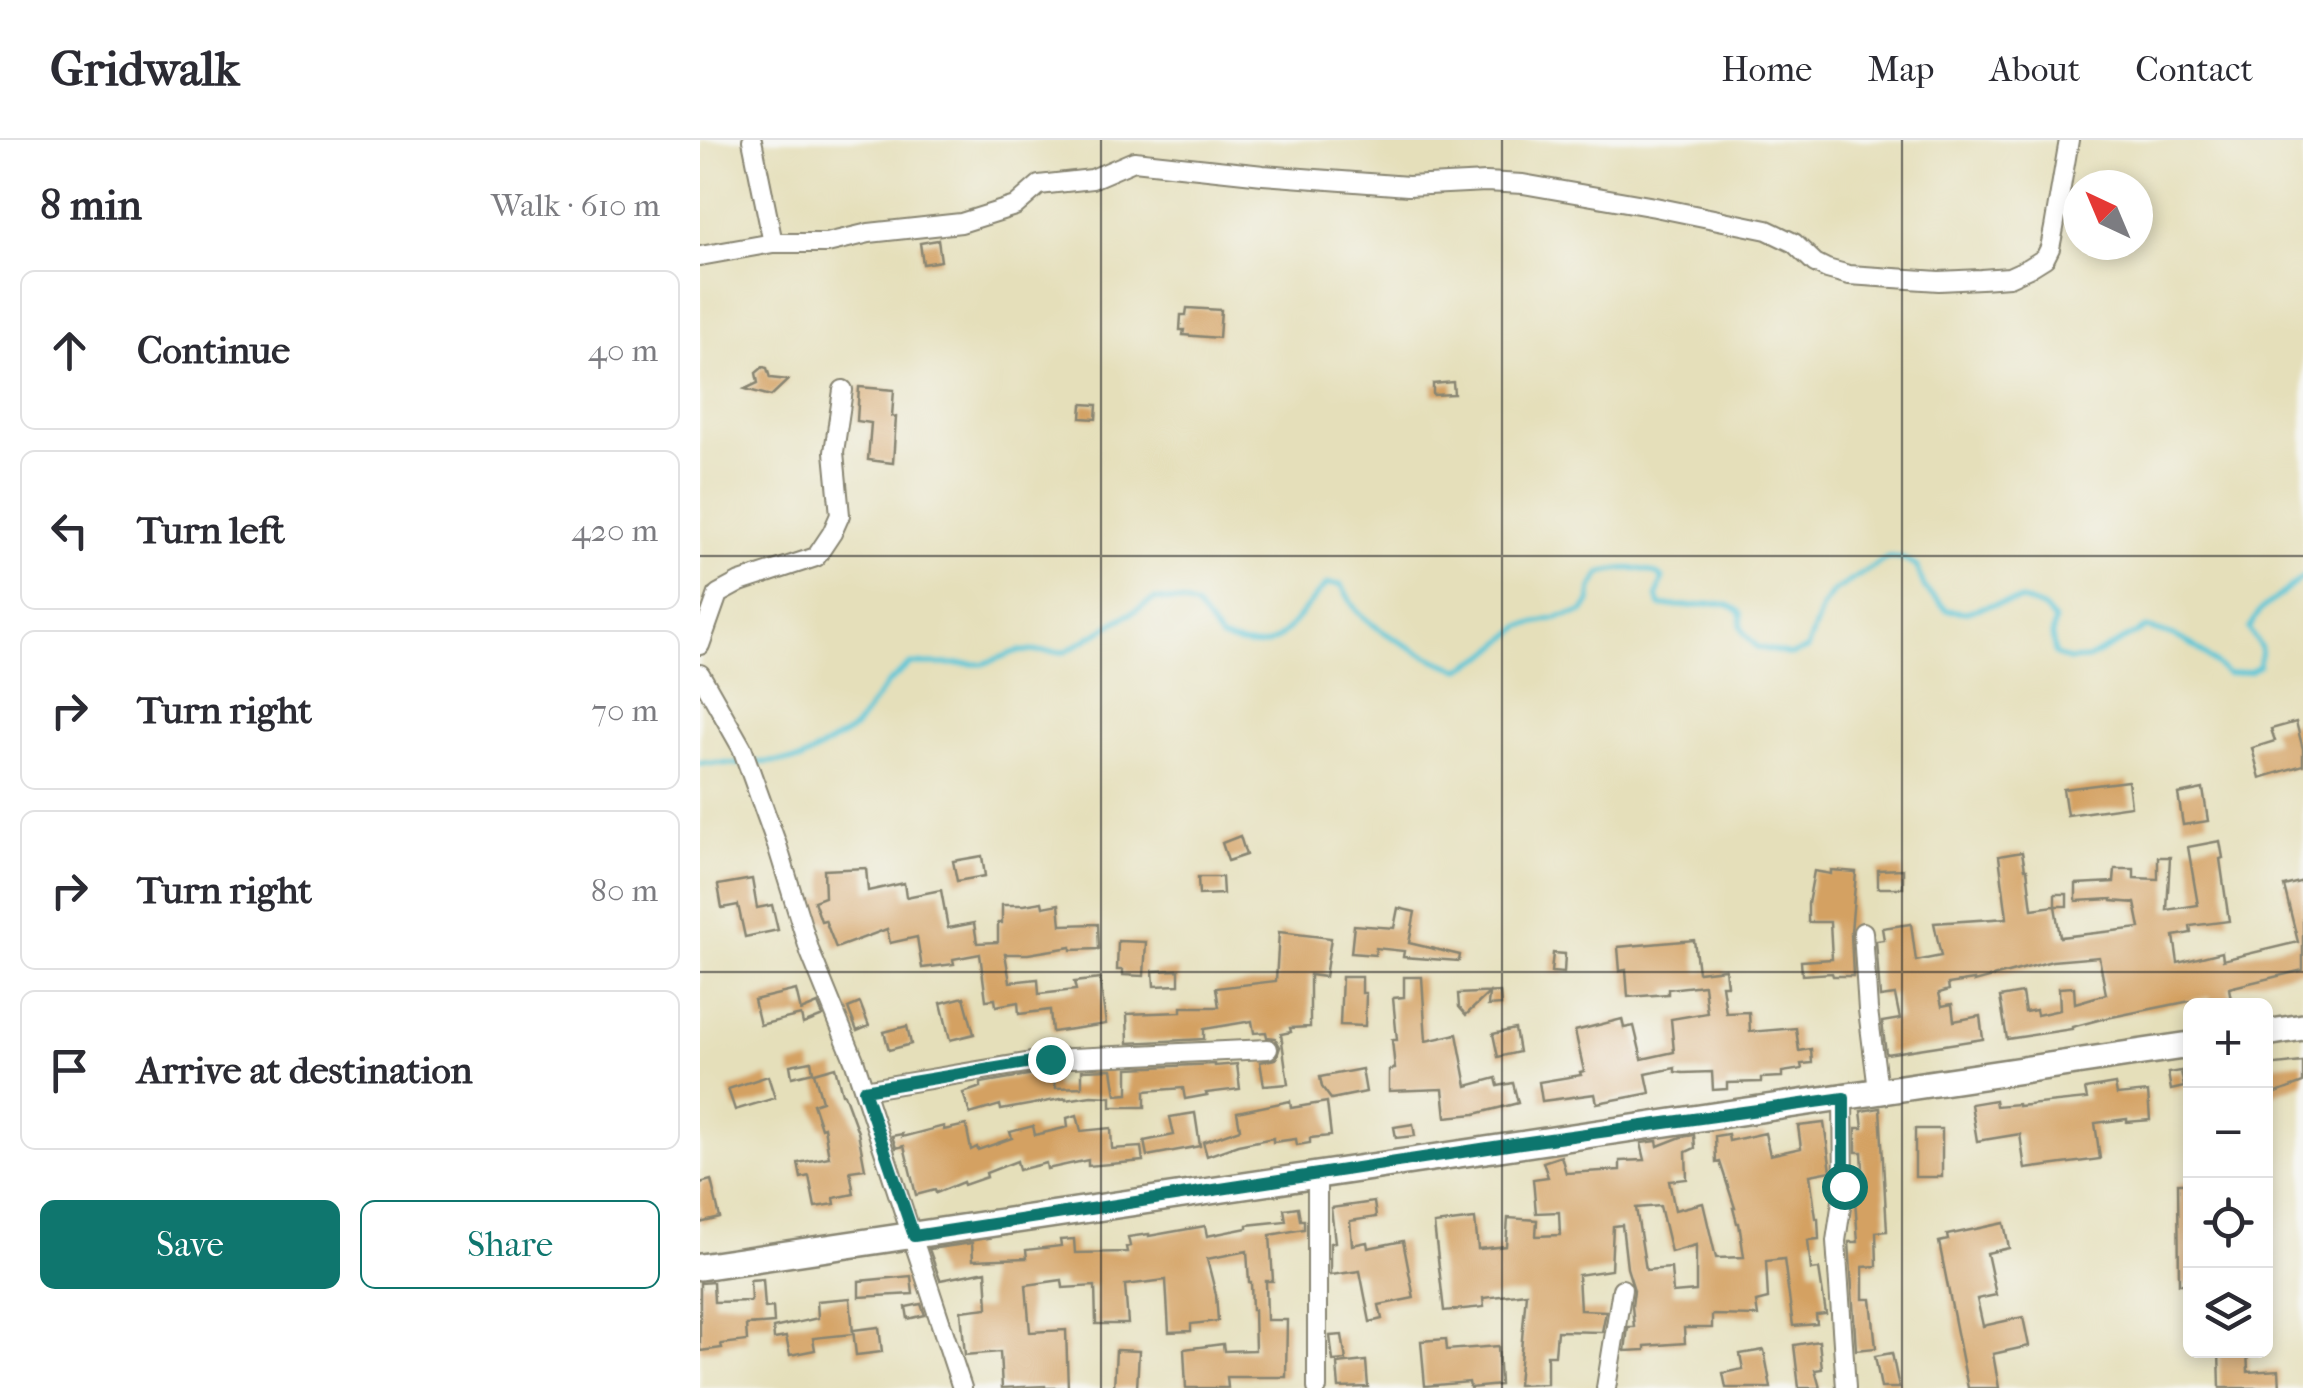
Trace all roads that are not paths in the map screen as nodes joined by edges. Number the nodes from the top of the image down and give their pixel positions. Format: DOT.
graph roads {
  1 [pos="752,140"];
  2 [pos="2069,140"];
  3 [pos="774,243"];
  4 [pos="700,256"];
  5 [pos="844,390"];
  6 [pos="700,645"];
  7 [pos="700,674"];
  8 [pos="1863,932"];
  9 [pos="2303,1027"];
  10 [pos="2273,1032"];
  11 [pos="2183,1046"];
  12 [pos="1268,1049"];
  13 [pos="864,1090"];
  14 [pos="1878,1090"];
  15 [pos="1844,1098"];
  16 [pos="1317,1175"];
  17 [pos="914,1236"];
  18 [pos="700,1267"];
  19 [pos="1622,1289"];
  20 [pos="962,1388"];
  21 [pos="1316,1388"];
  22 [pos="1606,1388"];
  23 [pos="1846,1388"];
  1 -- 3 [label="street"];
  2 -- 3 [label="street"];
  3 -- 4 [label="street"];
  5 -- 6 [label="street"];
  7 -- 13 [label="street"];
  8 -- 14 [label="street"];
  9 -- 10 [label="main road"];
  11 -- 14 [label="main road"];
  12 -- 13 [label="street"];
  13 -- 17 [label="street"];
  14 -- 15 [label="main road"];
  15 -- 16 [label="main road"];
  15 -- 23 [label="street"];
  16 -- 17 [label="main road"];
  16 -- 21 [label="street"];
  17 -- 18 [label="main road"];
  17 -- 20 [label="street"];
  19 -- 22 [label="street"];
}
